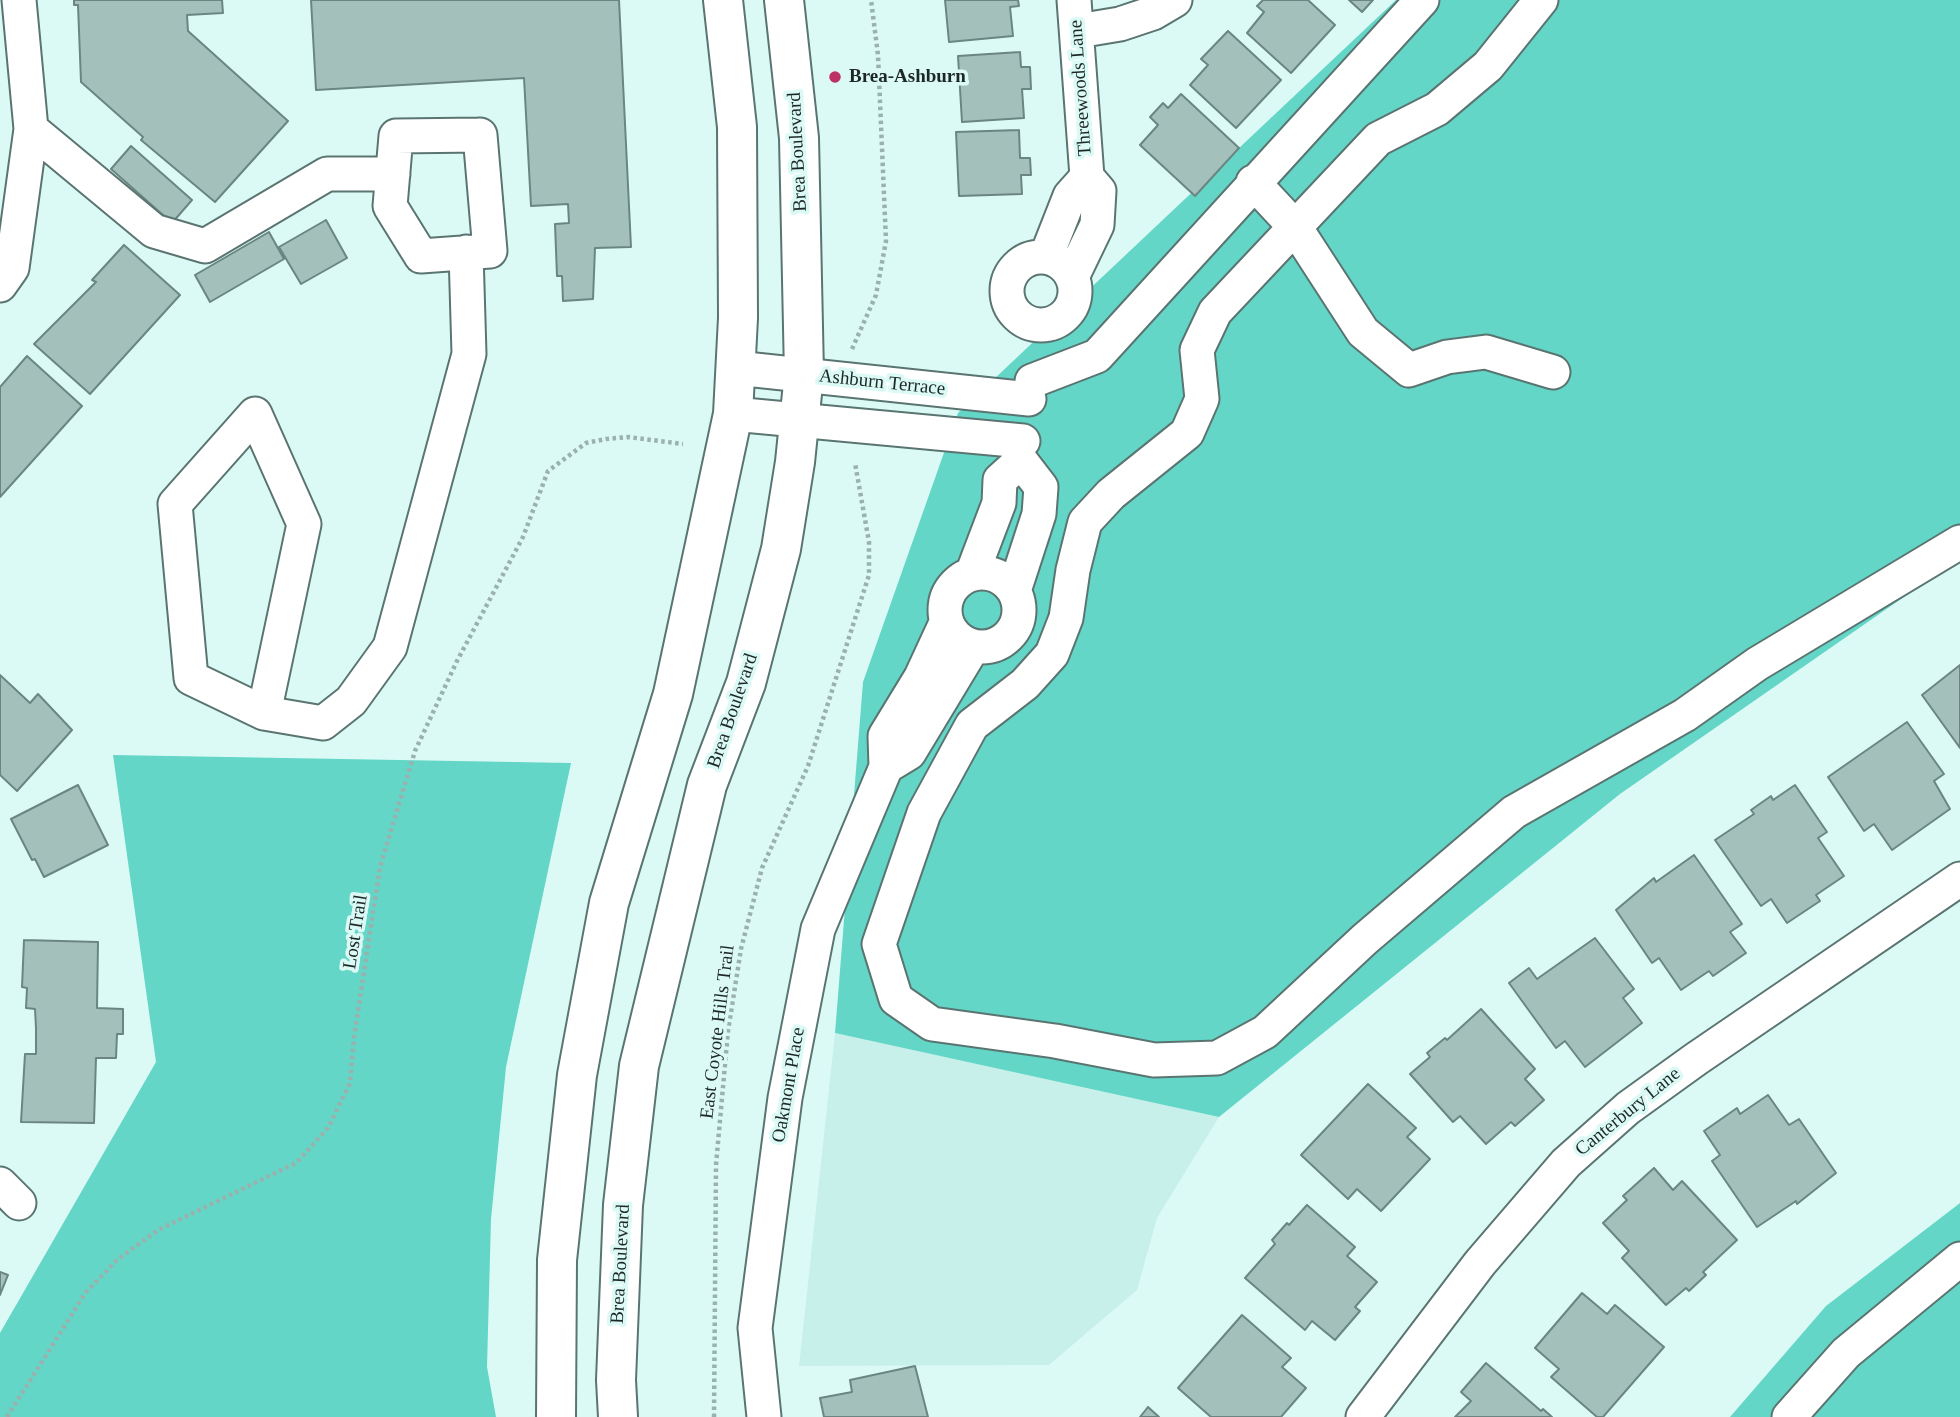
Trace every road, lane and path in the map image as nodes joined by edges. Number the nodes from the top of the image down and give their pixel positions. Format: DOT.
graph roads {
  1 [pos="19,0"];
  2 [pos="723,0"];
  3 [pos="784,0"];
  4 [pos="871,0"];
  5 [pos="1175,0"];
  6 [pos="1422,0"];
  7 [pos="1541,0"];
  8 [pos="1076,16"];
  9 [pos="31,129"];
  10 [pos="393,174"];
  11 [pos="1087,177"];
  12 [pos="1253,182"];
  13 [pos="1295,228"];
  14 [pos="466,253"];
  15 [pos="1046,257"];
  16 [pos="1072,277"];
  17 [pos="0,285"];
  18 [pos="1042,325"];
  19 [pos="852,350"];
  20 [pos="736,368"];
  21 [pos="1553,372"];
  22 [pos="804,374"];
  23 [pos="1031,390"];
  24 [pos="733,414"];
  25 [pos="799,418"];
  26 [pos="683,444"];
  27 [pos="1022,451"];
  28 [pos="855,463"];
  29 [pos="1960,542"];
  30 [pos="972,574"];
  31 [pos="1014,591"];
  32 [pos="946,623"];
  33 [pos="973,646"];
  34 [pos="264,713"];
  35 [pos="886,767"];
  36 [pos="1960,879"];
  37 [pos="1960,1259"];
  38 [pos="8,1417"];
  39 [pos="556,1417"];
  40 [pos="618,1417"];
  41 [pos="714,1417"];
  42 [pos="764,1417"];
  43 [pos="1363,1417"];
  44 [pos="1789,1417"];
  1 -- 9 [label="street"];
  2 -- 20 [label="main road"];
  3 -- 22 [label="main road, Brea Boulevard"];
  4 -- 19 [label="path"];
  5 -- 8 [label="street"];
  6 -- 12 [label="street"];
  7 -- 13 [label="street"];
  8 -- 11 [label="street, Threewoods Lane"];
  9 -- 10 [label="street"];
  9 -- 17 [label="street"];
  10 -- 14 [label="street"];
  10 -- 14 [label="street"];
  11 -- 15 [label="street, Threewoods Lane"];
  11 -- 16 [label="street, Threewoods Lane"];
  12 -- 13 [label="street"];
  12 -- 23 [label="street"];
  13 -- 21 [label="street"];
  13 -- 29 [label="street"];
  14 -- 34 [label="street"];
  15 -- 16 [label="street"];
  15 -- 18 [label="street"];
  16 -- 18 [label="street"];
  18 -- 23 [label="street"];
  20 -- 22 [label="street, Ashburn Terrace"];
  20 -- 24 [label="main road"];
  22 -- 23 [label="street, Ashburn Terrace"];
  22 -- 25 [label="main road, Brea Boulevard"];
  23 -- 27 [label="street"];
  24 -- 25 [label="street"];
  24 -- 39 [label="main road"];
  25 -- 27 [label="street"];
  25 -- 40 [label="main road, Brea Boulevard"];
  26 -- 38 [label="path, Lost Trail"];
  27 -- 30 [label="street"];
  27 -- 31 [label="street"];
  28 -- 41 [label="path, East Coyote Hills Trail"];
  30 -- 31 [label="street"];
  30 -- 32 [label="street"];
  31 -- 33 [label="street"];
  32 -- 33 [label="street"];
  32 -- 35 [label="street, Oakmont Place"];
  33 -- 35 [label="street, Oakmont Place"];
  34 -- 34 [label="street"];
  35 -- 42 [label="street, Oakmont Place"];
  36 -- 43 [label="street, Canterbury Lane"];
  37 -- 44 [label="street"];
}
